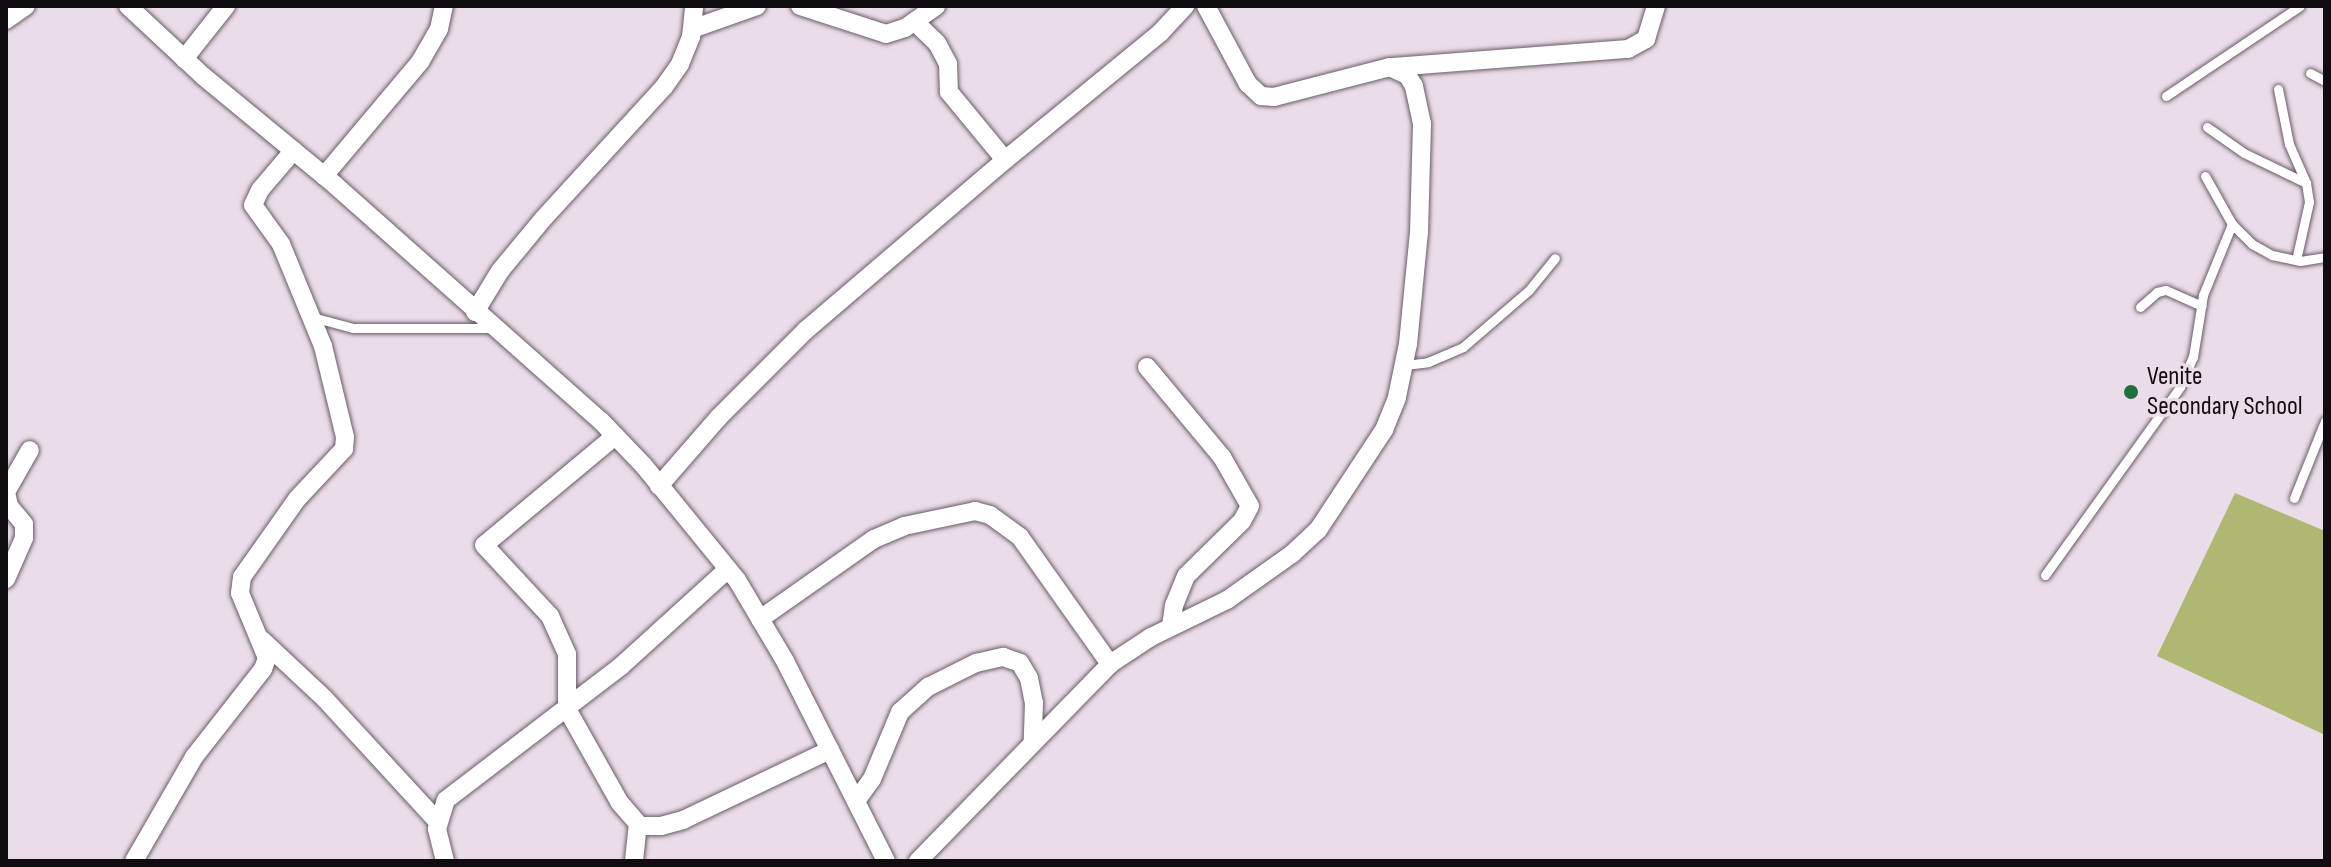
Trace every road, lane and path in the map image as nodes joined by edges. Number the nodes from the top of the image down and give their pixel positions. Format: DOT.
graph roads {
  1 [pos="26,6"];
  2 [pos="128,6"];
  3 [pos="226,6"];
  4 [pos="444,6"];
  5 [pos="694,6"];
  6 [pos="757,6"];
  7 [pos="800,6"];
  8 [pos="936,6"];
  9 [pos="1185,6"];
  10 [pos="1206,6"];
  11 [pos="1656,6"];
  12 [pos="2300,6"];
  13 [pos="6,20"];
  14 [pos="915,22"];
  15 [pos="692,29"];
  16 [pos="184,59"];
  17 [pos="1390,67"];
  18 [pos="2310,73"];
  19 [pos="2325,81"];
  20 [pos="2278,89"];
  21 [pos="2166,96"];
  22 [pos="2207,127"];
  23 [pos="294,150"];
  24 [pos="1005,160"];
  25 [pos="324,176"];
  26 [pos="2205,176"];
  27 [pos="2306,183"];
  28 [pos="2232,224"];
  29 [pos="2325,257"];
  30 [pos="1555,258"];
  31 [pos="2296,260"];
  32 [pos="2202,306"];
  33 [pos="2140,307"];
  34 [pos="475,312"];
  35 [pos="312,317"];
  36 [pos="493,328"];
  37 [pos="1405,365"];
  38 [pos="1147,367"];
  39 [pos="2325,421"];
  40 [pos="615,436"];
  41 [pos="30,450"];
  42 [pos="659,486"];
  43 [pos="2294,498"];
  44 [pos="728,569"];
  45 [pos="2045,575"];
  46 [pos="6,579"];
  47 [pos="760,619"];
  48 [pos="1171,626"];
  49 [pos="261,639"];
  50 [pos="1110,664"];
  51 [pos="567,709"];
  52 [pos="1033,741"];
  53 [pos="830,750"];
  54 [pos="856,801"];
  55 [pos="438,822"];
  56 [pos="638,825"];
  57 [pos="134,861"];
  58 [pos="445,861"];
  59 [pos="634,861"];
  60 [pos="886,861"];
  61 [pos="918,861"];
  1 -- 13 [label="street"];
  2 -- 16 [label="street"];
  3 -- 16 [label="street"];
  4 -- 25 [label="street"];
  5 -- 15 [label="street"];
  6 -- 15 [label="street"];
  7 -- 14 [label="street"];
  8 -- 14 [label="street"];
  9 -- 24 [label="street"];
  10 -- 17 [label="street"];
  11 -- 17 [label="street"];
  12 -- 21 [label="lane"];
  14 -- 24 [label="street"];
  15 -- 34 [label="street"];
  16 -- 23 [label="street"];
  17 -- 37 [label="street"];
  18 -- 19 [label="lane"];
  20 -- 27 [label="lane"];
  22 -- 27 [label="lane"];
  23 -- 25 [label="street"];
  23 -- 35 [label="street"];
  24 -- 42 [label="street"];
  25 -- 34 [label="street"];
  26 -- 28 [label="lane"];
  27 -- 31 [label="lane"];
  28 -- 31 [label="lane"];
  28 -- 32 [label="lane"];
  29 -- 31 [label="lane"];
  30 -- 37 [label="lane"];
  32 -- 33 [label="lane"];
  32 -- 45 [label="lane"];
  34 -- 36 [label="street"];
  35 -- 36 [label="lane"];
  35 -- 49 [label="street"];
  36 -- 40 [label="street"];
  37 -- 48 [label="street"];
  38 -- 48 [label="street"];
  39 -- 43 [label="lane"];
  40 -- 42 [label="street"];
  40 -- 51 [label="street"];
  41 -- 46 [label="street"];
  42 -- 44 [label="street"];
  44 -- 47 [label="street"];
  44 -- 51 [label="street"];
  47 -- 50 [label="street"];
  47 -- 53 [label="street"];
  48 -- 50 [label="street"];
  49 -- 55 [label="street"];
  49 -- 57 [label="street"];
  50 -- 52 [label="street"];
  51 -- 55 [label="street"];
  51 -- 56 [label="street"];
  52 -- 54 [label="street"];
  52 -- 61 [label="street"];
  53 -- 54 [label="street"];
  53 -- 56 [label="street"];
  54 -- 60 [label="street"];
  55 -- 58 [label="street"];
  56 -- 59 [label="street"];
}
